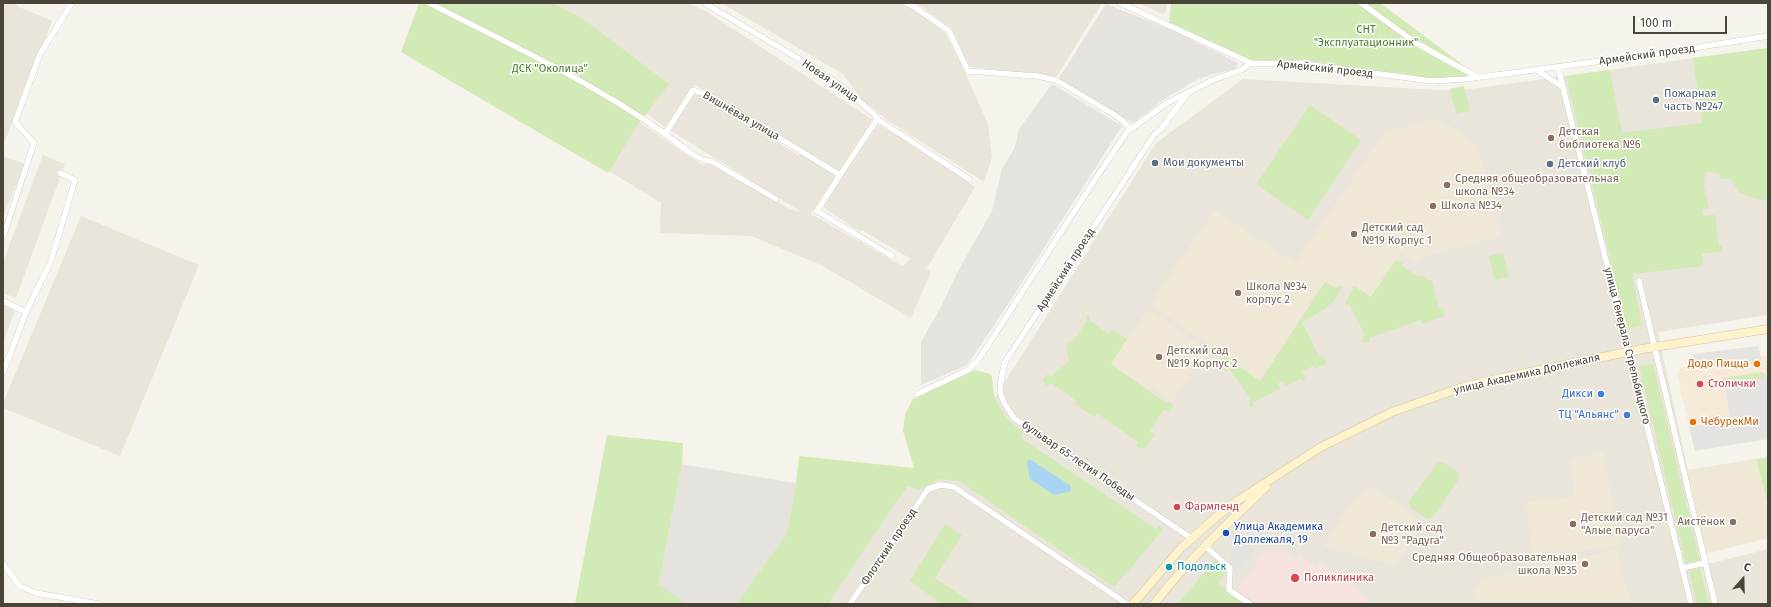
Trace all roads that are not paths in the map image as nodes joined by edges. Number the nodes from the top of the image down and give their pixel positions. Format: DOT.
graph roads {
  1 [pos="72,3"];
  2 [pos="429,3"];
  3 [pos="705,3"];
  4 [pos="906,3"];
  5 [pos="1120,3"];
  6 [pos="1362,3"];
  7 [pos="1768,36"];
  8 [pos="1251,63"];
  9 [pos="1558,67"];
  10 [pos="1537,70"];
  11 [pos="1479,78"];
  12 [pos="1564,88"];
  13 [pos="1189,92"];
  14 [pos="877,119"];
  15 [pos="1131,129"];
  16 [pos="665,134"];
  17 [pos="60,172"];
  18 [pos="840,175"];
  19 [pos="969,179"];
  20 [pos="776,199"];
  21 [pos="3,237"];
  22 [pos="892,256"];
  23 [pos="1639,281"];
  24 [pos="3,301"];
  25 [pos="26,312"];
  26 [pos="1768,329"];
  27 [pos="1654,347"];
  28 [pos="1629,352"];
  29 [pos="1005,362"];
  30 [pos="3,373"];
  31 [pos="917,394"];
  32 [pos="1279,474"];
  33 [pos="1216,517"];
  34 [pos="1226,526"];
  35 [pos="1191,538"];
  36 [pos="1205,546"];
  37 [pos="1706,563"];
  38 [pos="3,564"];
  39 [pos="1682,568"];
  40 [pos="99,604"];
  41 [pos="850,604"];
  42 [pos="1127,604"];
  43 [pos="1133,604"];
  44 [pos="1154,604"];
  45 [pos="1250,604"];
  46 [pos="1691,604"];
  47 [pos="1715,604"];
  1 -- 21 [label="street"];
  2 -- 16 [label="street"];
  3 -- 14 [label="street, Новая улица"];
  4 -- 15 [label="street"];
  5 -- 8 [label="street"];
  6 -- 11 [label="street"];
  7 -- 9 [label="street, Армейский проезд"];
  8 -- 11 [label="street, Армейский проезд"];
  8 -- 13 [label="street, Армейский проезд"];
  9 -- 10 [label="street, Армейский проезд"];
  9 -- 12 [label="street, улица Генерала Стрельбицкого"];
  10 -- 11 [label="street, Армейский проезд"];
  10 -- 12 [label="street"];
  12 -- 28 [label="street, улица Генерала Стрельбицкого"];
  13 -- 15 [label="street"];
  13 -- 29 [label="street, Армейский проезд"];
  14 -- 18 [label="street"];
  14 -- 19 [label="street, Новая улица"];
  15 -- 31 [label="street"];
  16 -- 18 [label="street, Вишнёвая улица"];
  16 -- 20 [label="street"];
  17 -- 25 [label="street"];
  18 -- 22 [label="street"];
  23 -- 27 [label="street"];
  24 -- 25 [label="street"];
  25 -- 30 [label="street"];
  26 -- 27 [label="main road, улица Академика Доллежаля"];
  27 -- 28 [label="main road, улица Академика Доллежаля"];
  27 -- 37 [label="street"];
  28 -- 32 [label="main road, улица Академика Доллежаля"];
  28 -- 39 [label="street, улица Генерала Стрельбицкого"];
  29 -- 35 [label="street, бульвар 65-летия Победы"];
  32 -- 33 [label="main road, улица Академика Доллежаля"];
  32 -- 34 [label="main road, улица Академика Доллежаля"];
  33 -- 34 [label="main road"];
  33 -- 35 [label="main road, улица Академика Доллежаля"];
  34 -- 36 [label="main road, улица Академика Доллежаля"];
  35 -- 43 [label="main road, улица Академика Доллежаля"];
  36 -- 44 [label="main road, улица Академика Доллежаля"];
  36 -- 45 [label="street"];
  37 -- 39 [label="street"];
  37 -- 47 [label="street"];
  38 -- 40 [label="street"];
  39 -- 46 [label="street, улица Генерала Стрельбицкого"];
  41 -- 42 [label="street, Флотский проезд"];
}
